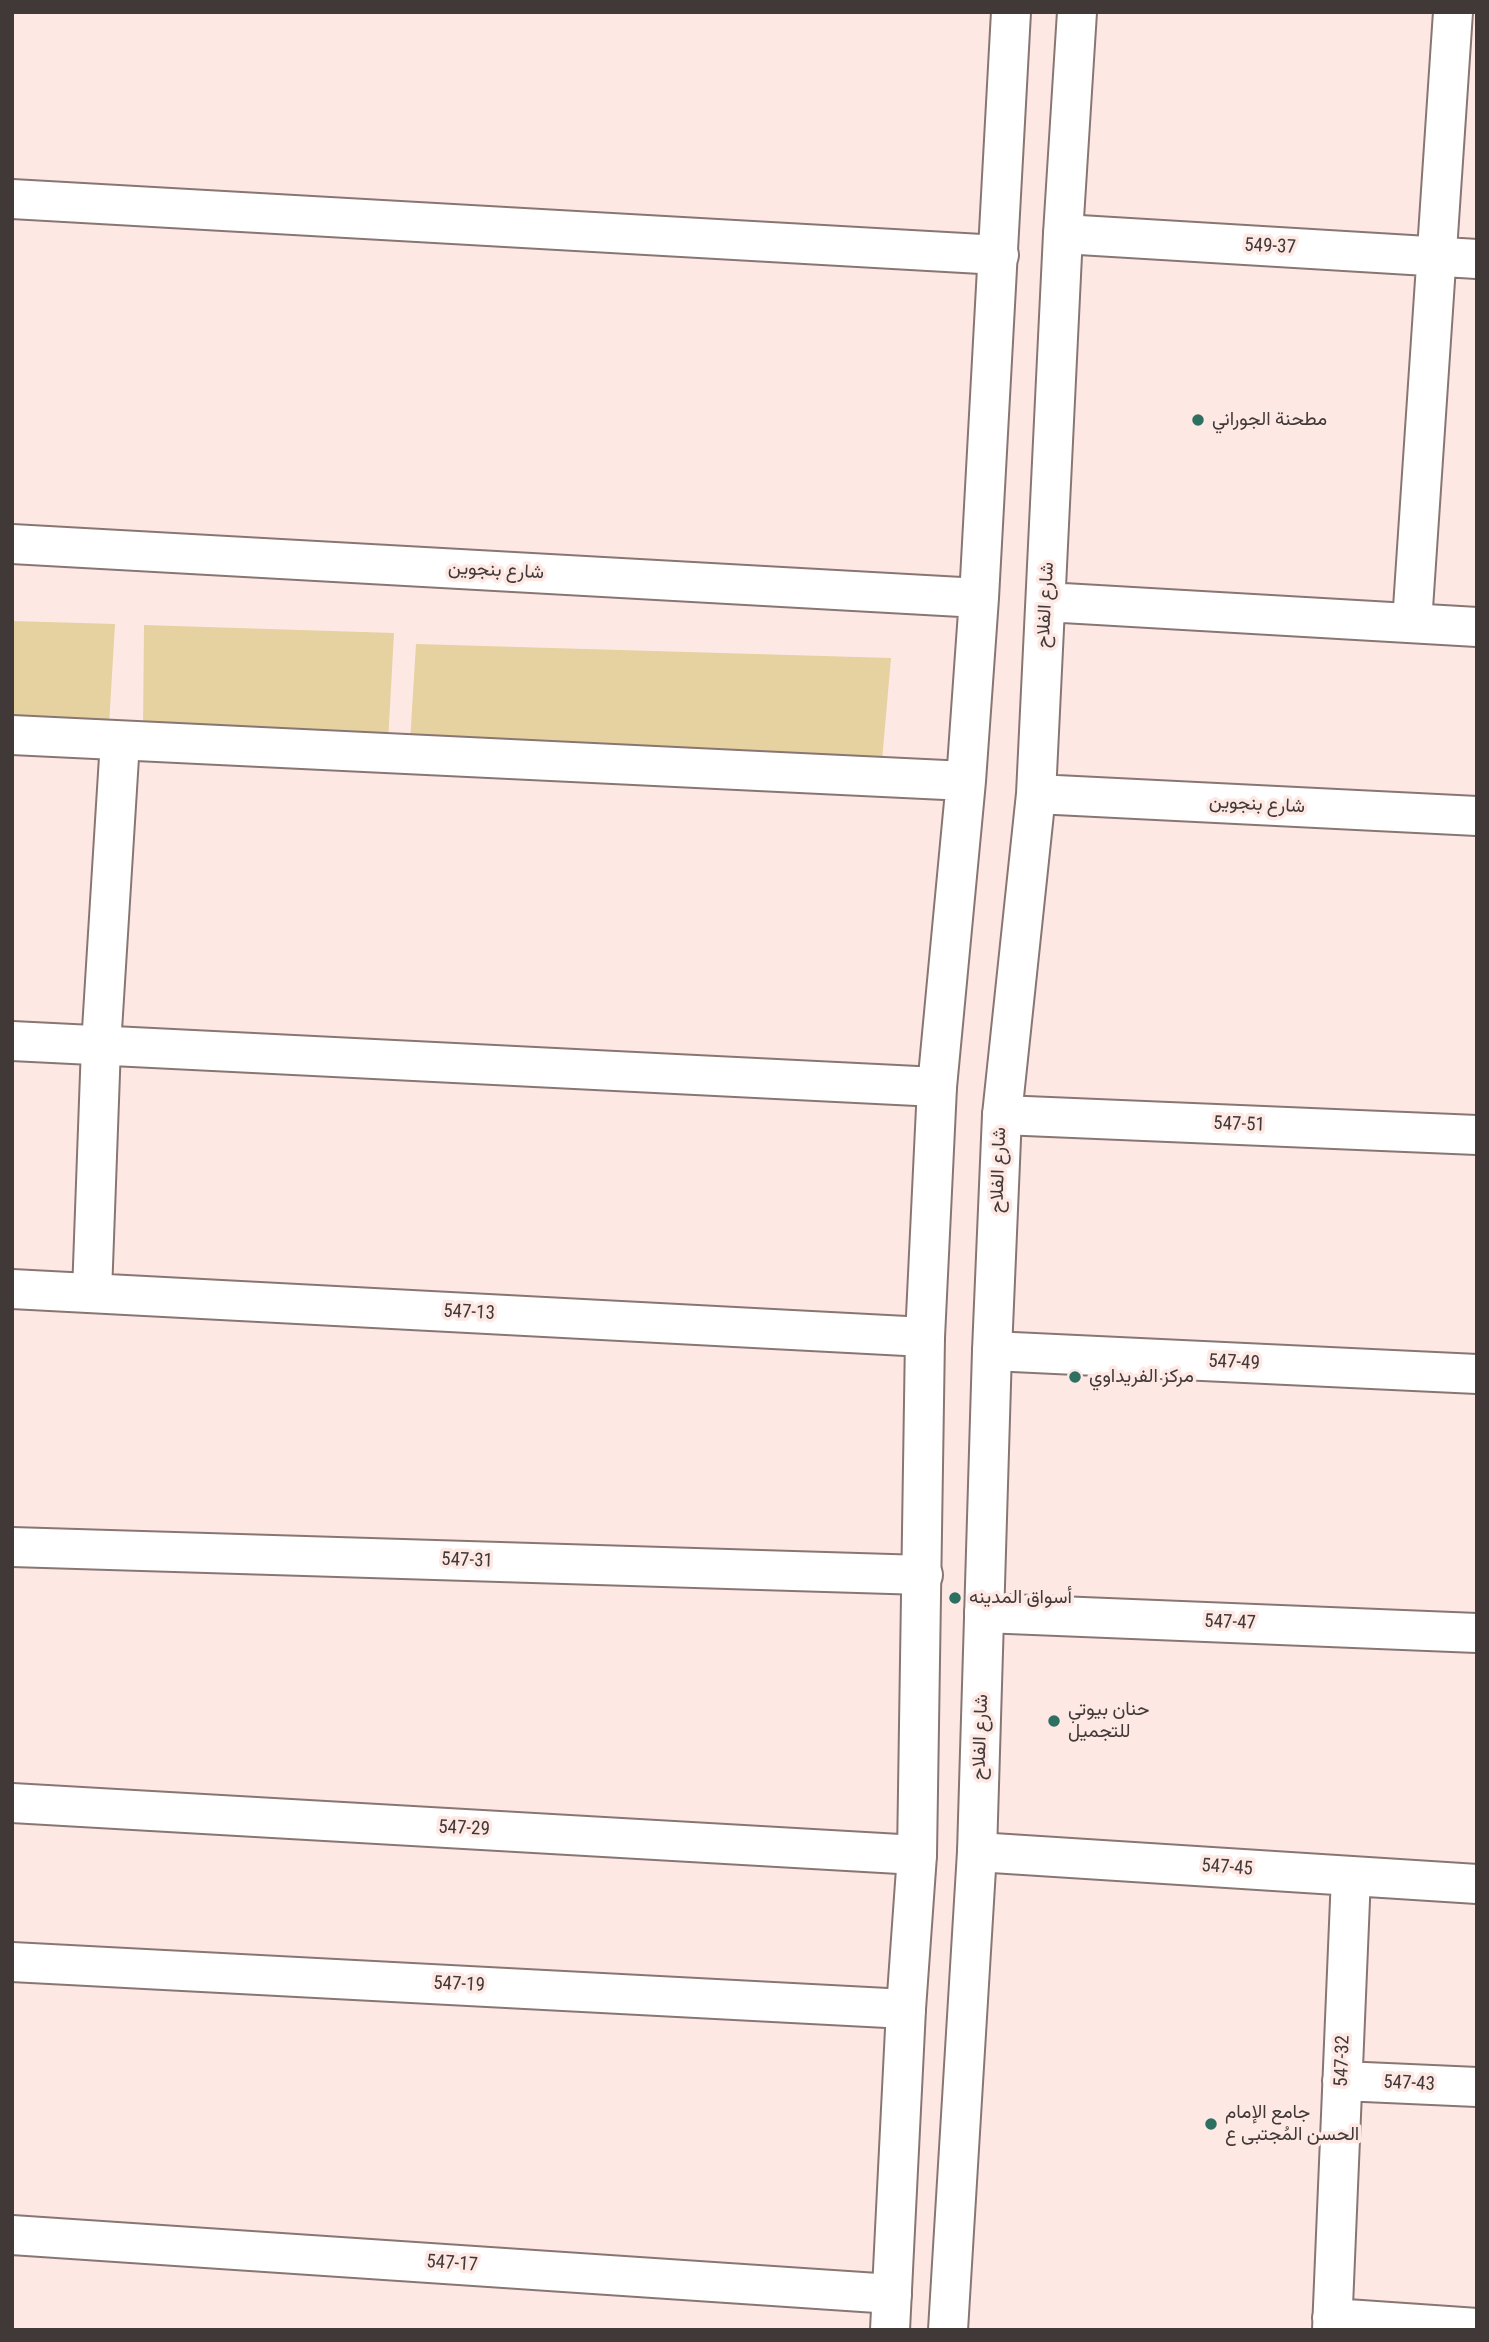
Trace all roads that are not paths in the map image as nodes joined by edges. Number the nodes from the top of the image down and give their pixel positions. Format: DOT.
graph roads {
  1 [pos="1012,12"];
  2 [pos="1077,12"];
  3 [pos="1461,22"];
  4 [pos="12,199"];
  5 [pos="1063,234"];
  6 [pos="999,255"];
  7 [pos="1437,257"];
  8 [pos="1477,259"];
  9 [pos="12,544"];
  10 [pos="979,598"];
  11 [pos="1046,602"];
  12 [pos="1412,623"];
  13 [pos="1477,627"];
  14 [pos="12,736"];
  15 [pos="120,741"];
  16 [pos="966,781"];
  17 [pos="1036,794"];
  18 [pos="1477,816"];
  19 [pos="12,1041"];
  20 [pos="101,1046"];
  21 [pos="937,1087"];
  22 [pos="1002,1115"];
  23 [pos="1477,1135"];
  24 [pos="12,1289"];
  25 [pos="92,1293"];
  26 [pos="925,1337"];
  27 [pos="992,1351"];
  28 [pos="1477,1374"];
  29 [pos="12,1547"];
  30 [pos="923,1575"];
  31 [pos="984,1613"];
  32 [pos="1477,1633"];
  33 [pos="12,1803"];
  34 [pos="977,1852"];
  35 [pos="917,1856"];
  36 [pos="1351,1876"];
  37 [pos="1477,1884"];
  38 [pos="12,1962"];
  39 [pos="906,2009"];
  40 [pos="1342,2081"];
  41 [pos="1477,2087"];
  42 [pos="12,2235"];
  43 [pos="891,2312"];
  44 [pos="1332,2324"];
  45 [pos="1477,2329"];
  46 [pos="948,2330"];
  1 -- 6 [label="street"];
  2 -- 5 [label="street, شارع الفلاح"];
  3 -- 7 [label="street"];
  4 -- 6 [label="street"];
  5 -- 7 [label="street, 549-37"];
  5 -- 11 [label="street, شارع الفلاح"];
  6 -- 10 [label="street"];
  7 -- 8 [label="street, 549-37"];
  7 -- 12 [label="street"];
  9 -- 10 [label="street, شارع بنجوين"];
  10 -- 16 [label="street"];
  11 -- 12 [label="street"];
  11 -- 17 [label="street, شارع الفلاح"];
  12 -- 13 [label="street"];
  14 -- 15 [label="street"];
  15 -- 16 [label="street"];
  15 -- 20 [label="street"];
  16 -- 21 [label="street"];
  17 -- 18 [label="street, شارع بنجوين"];
  17 -- 22 [label="street, شارع الفلاح"];
  19 -- 20 [label="street"];
  20 -- 21 [label="street"];
  20 -- 25 [label="street"];
  21 -- 26 [label="street"];
  22 -- 23 [label="street, 547-51"];
  22 -- 27 [label="street, شارع الفلاح"];
  24 -- 25 [label="street, 547-13"];
  25 -- 26 [label="street, 547-13"];
  26 -- 30 [label="street"];
  27 -- 28 [label="street, 547-49"];
  27 -- 31 [label="street, شارع الفلاح"];
  29 -- 30 [label="street, 547-31"];
  30 -- 35 [label="street"];
  31 -- 32 [label="street, 547-47"];
  31 -- 34 [label="street, شارع الفلاح"];
  33 -- 35 [label="street, 547-29"];
  34 -- 36 [label="street, 547-45"];
  34 -- 46 [label="street, شارع الفلاح"];
  35 -- 39 [label="street"];
  36 -- 37 [label="street, 547-45"];
  36 -- 40 [label="street, 547-32"];
  38 -- 39 [label="street, 547-19"];
  39 -- 43 [label="street"];
  40 -- 41 [label="street, 547-43"];
  40 -- 44 [label="street, 547-32"];
  42 -- 43 [label="street, 547-17"];
  44 -- 45 [label="street"];
}
